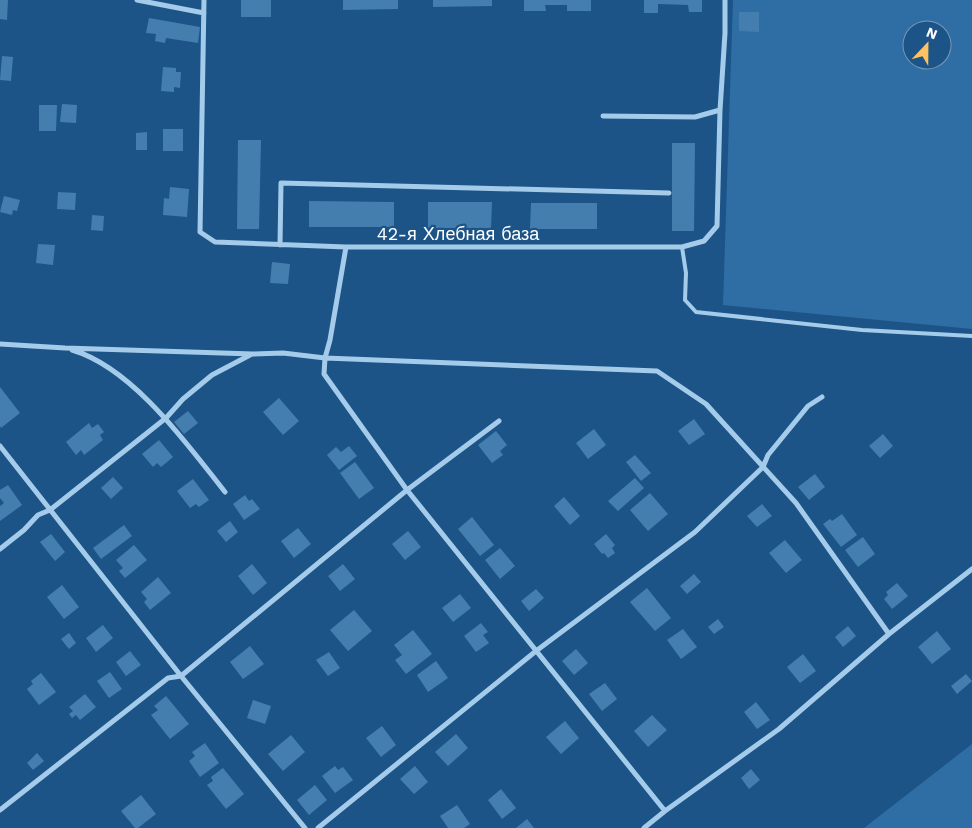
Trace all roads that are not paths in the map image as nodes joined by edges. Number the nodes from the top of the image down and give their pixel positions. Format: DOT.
graph roads {
  1 [pos="137,0"];
  2 [pos="204,0"];
  3 [pos="725,0"];
  4 [pos="204,13"];
  5 [pos="720,110"];
  6 [pos="603,116"];
  7 [pos="668,193"];
  8 [pos="280,245"];
  9 [pos="682,247"];
  10 [pos="346,248"];
  11 [pos="972,336"];
  12 [pos="0,344"];
  13 [pos="65,348"];
  14 [pos="253,354"];
  15 [pos="325,358"];
  16 [pos="822,397"];
  17 [pos="166,418"];
  18 [pos="499,421"];
  19 [pos="0,446"];
  20 [pos="763,467"];
  21 [pos="407,490"];
  22 [pos="225,492"];
  23 [pos="50,510"];
  24 [pos="0,549"];
  25 [pos="972,569"];
  26 [pos="889,634"];
  27 [pos="536,650"];
  28 [pos="181,676"];
  29 [pos="0,810"];
  30 [pos="664,811"];
  31 [pos="306,828"];
  32 [pos="318,828"];
  33 [pos="644,828"];
  1 -- 4 [label="street"];
  2 -- 4 [label="street, 42-я Хлебная база"];
  3 -- 5 [label="street, 42-я Хлебная база"];
  4 -- 8 [label="street, 42-я Хлебная база"];
  5 -- 6 [label="street"];
  5 -- 9 [label="street, 42-я Хлебная база"];
  7 -- 8 [label="street"];
  8 -- 10 [label="street, 42-я Хлебная база"];
  9 -- 10 [label="street, 42-я Хлебная база"];
  9 -- 11 [label="lane"];
  10 -- 15 [label="street"];
  12 -- 13 [label="street"];
  13 -- 14 [label="street"];
  13 -- 17 [label="street"];
  14 -- 15 [label="street"];
  14 -- 17 [label="street"];
  15 -- 20 [label="street"];
  15 -- 21 [label="street"];
  16 -- 20 [label="street"];
  17 -- 22 [label="street"];
  17 -- 23 [label="street"];
  18 -- 21 [label="street"];
  19 -- 23 [label="street"];
  20 -- 26 [label="street"];
  20 -- 27 [label="street"];
  21 -- 27 [label="street"];
  21 -- 28 [label="street"];
  23 -- 24 [label="street"];
  23 -- 28 [label="street"];
  25 -- 26 [label="street"];
  26 -- 30 [label="street"];
  27 -- 30 [label="street"];
  27 -- 32 [label="street"];
  28 -- 29 [label="street"];
  28 -- 31 [label="street"];
  30 -- 33 [label="street"];
}
